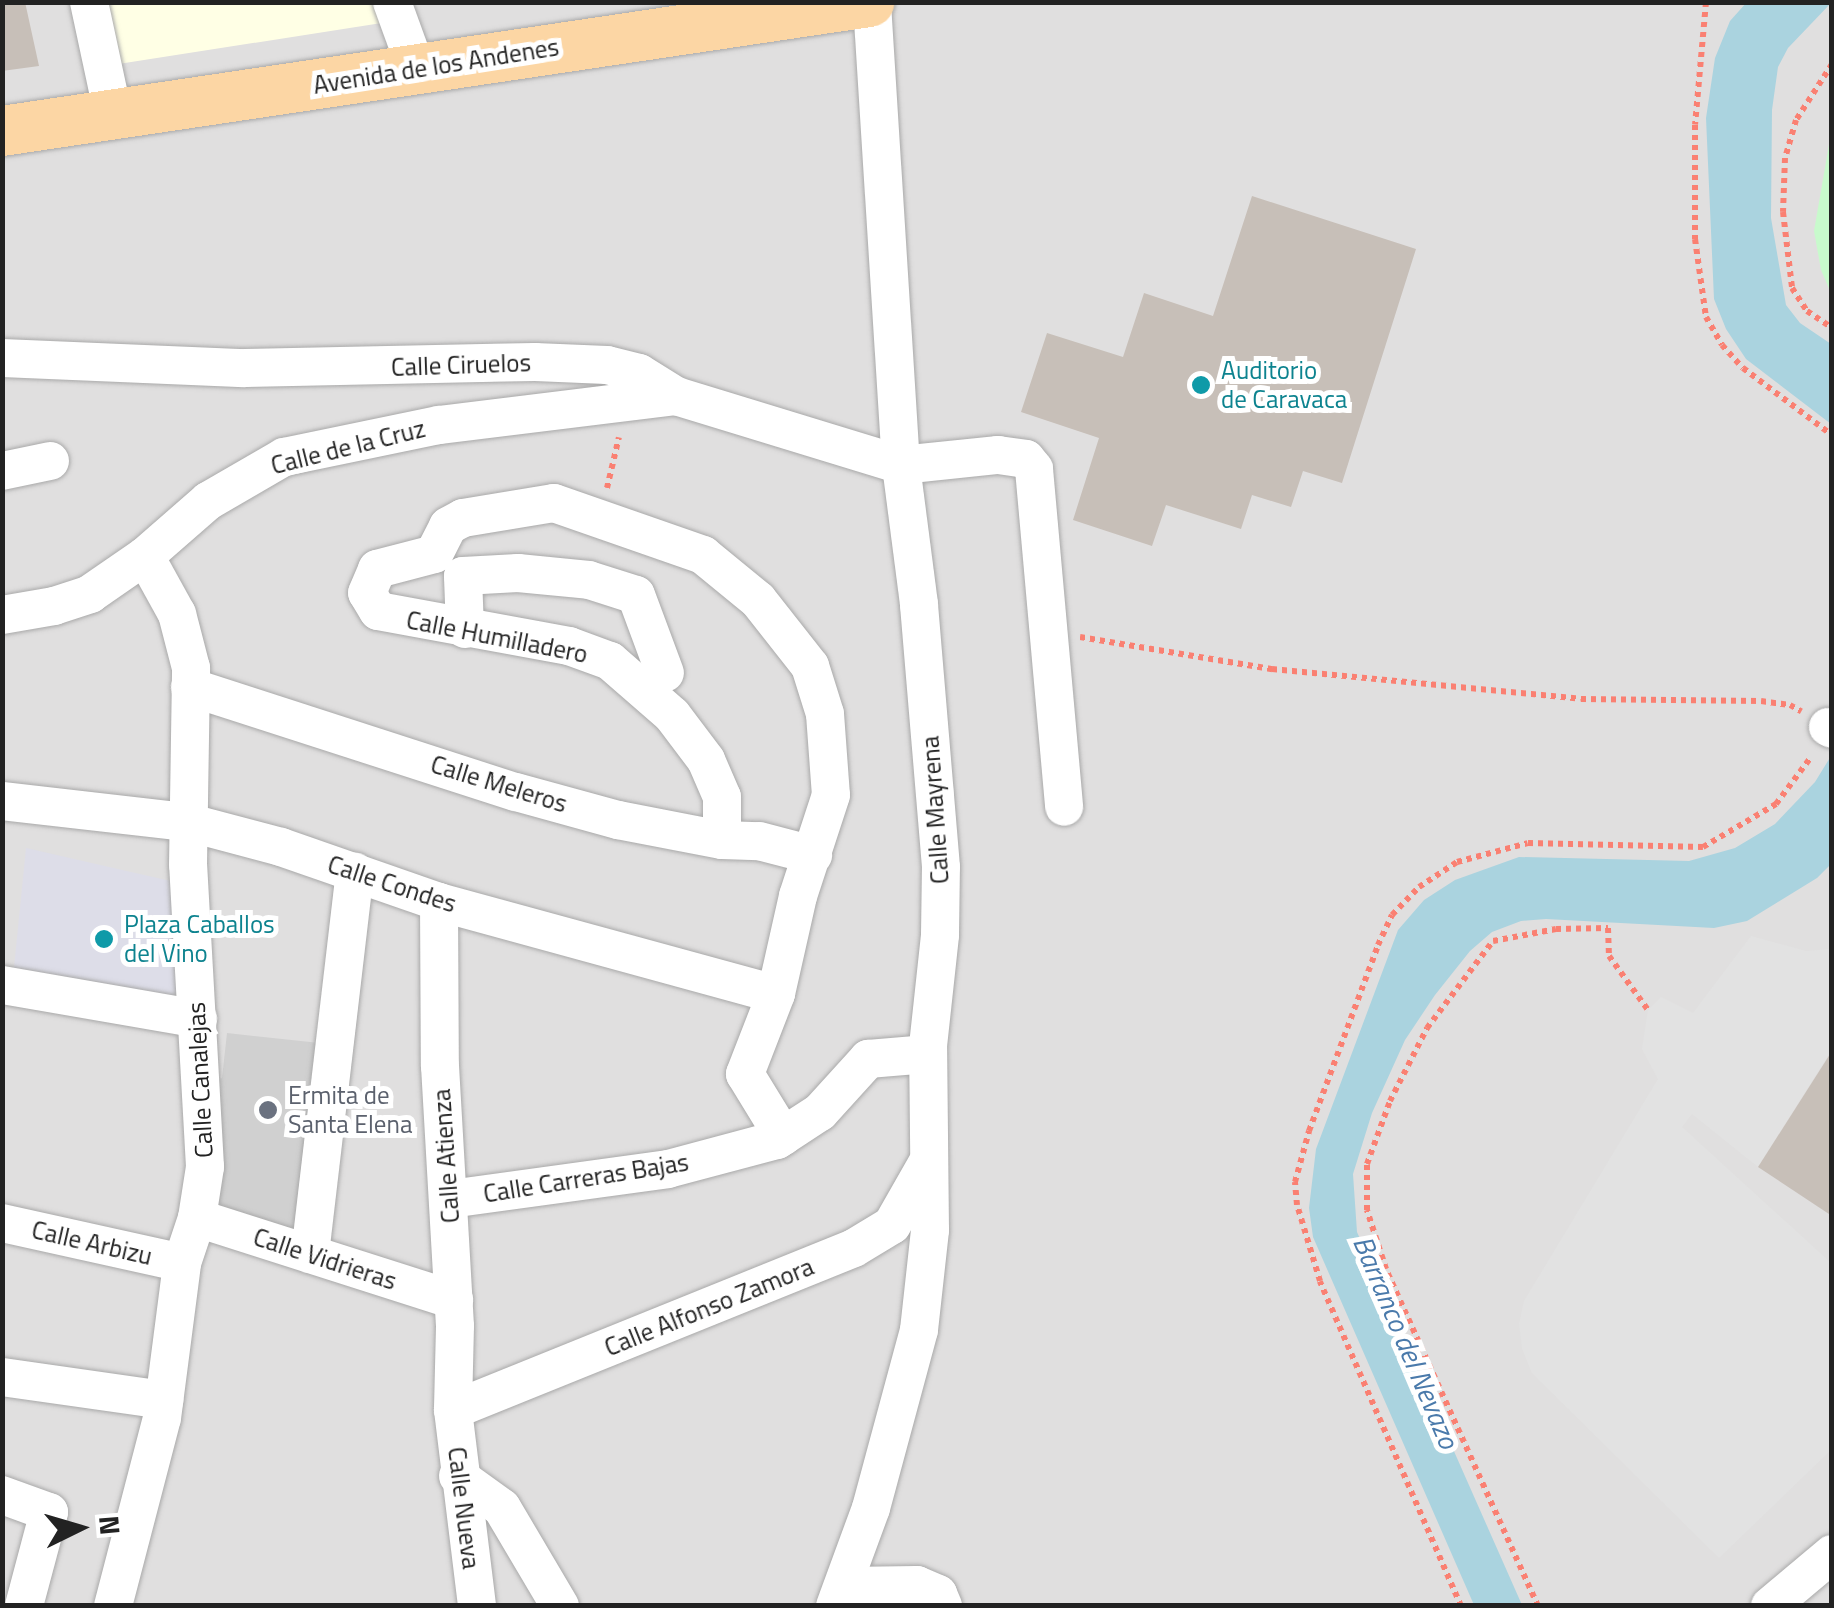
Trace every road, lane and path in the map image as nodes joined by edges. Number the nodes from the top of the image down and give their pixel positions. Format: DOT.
graph roads {
  1 [pos="89,2"];
  2 [pos="392,2"];
  3 [pos="1706,2"];
  4 [pos="864,3"];
  5 [pos="1832,64"];
  6 [pos="416,68"];
  7 [pos="113,114"];
  8 [pos="2,131"];
  9 [pos="1832,328"];
  10 [pos="2,358"];
  11 [pos="625,385"];
  12 [pos="1832,434"];
  13 [pos="50,462"];
  14 [pos="901,465"];
  15 [pos="2,471"];
  16 [pos="600,518"];
  17 [pos="145,556"];
  18 [pos="2,615"];
  19 [pos="465,629"];
  20 [pos="1050,632"];
  21 [pos="665,673"];
  22 [pos="190,687"];
  23 [pos="1830,728"];
  24 [pos="2,802"];
  25 [pos="1064,806"];
  26 [pos="186,822"];
  27 [pos="722,840"];
  28 [pos="814,855"];
  29 [pos="355,872"];
  30 [pos="439,902"];
  31 [pos="2,985"];
  32 [pos="776,994"];
  33 [pos="1648,1010"];
  34 [pos="198,1019"];
  35 [pos="928,1054"];
  36 [pos="782,1136"];
  37 [pos="929,1158"];
  38 [pos="450,1200"];
  39 [pos="197,1218"];
  40 [pos="2,1223"];
  41 [pos="310,1254"];
  42 [pos="182,1263"];
  43 [pos="454,1300"];
  44 [pos="2,1377"];
  45 [pos="164,1400"];
  46 [pos="453,1410"];
  47 [pos="458,1476"];
  48 [pos="2,1495"];
  49 [pos="1832,1554"];
  50 [pos="840,1596"];
  51 [pos="24,1606"];
  52 [pos="113,1606"];
  53 [pos="477,1606"];
  54 [pos="560,1606"];
  55 [pos="943,1606"];
  56 [pos="1462,1606"];
  57 [pos="1538,1606"];
  58 [pos="1770,1606"];
  1 -- 7 [label="street"];
  2 -- 6 [label="street"];
  3 -- 12 [label="path"];
  4 -- 6 [label="main road, Avenida de los Andenes"];
  4 -- 14 [label="street, Calle Mayrena"];
  5 -- 9 [label="path"];
  6 -- 7 [label="main road, Avenida de los Andenes"];
  7 -- 8 [label="main road, Avenida de los Andenes"];
  10 -- 11 [label="street, Calle Ciruelos"];
  11 -- 14 [label="street, Calle Ciruelos"];
  11 -- 16 [label="path"];
  11 -- 17 [label="street, Calle de la Cruz"];
  13 -- 15 [label="street"];
  14 -- 20 [label="street"];
  14 -- 35 [label="street, Calle Mayrena"];
  16 -- 19 [label="street, Calle Humilladero"];
  16 -- 28 [label="street, Calle Humilladero"];
  17 -- 18 [label="street, Calle de la Cruz"];
  17 -- 22 [label="street, Calle Canalejas"];
  19 -- 21 [label="street"];
  19 -- 27 [label="street, Calle Humilladero"];
  20 -- 23 [label="path"];
  20 -- 25 [label="street"];
  22 -- 26 [label="street, Calle Canalejas"];
  22 -- 27 [label="street, Calle Meleros"];
  23 -- 56 [label="path"];
  24 -- 26 [label="street, Calle Condes"];
  26 -- 29 [label="street, Calle Condes"];
  26 -- 34 [label="street, Calle Canalejas"];
  27 -- 28 [label="street, Calle Meleros"];
  28 -- 32 [label="street, Calle Humilladero"];
  29 -- 30 [label="street, Calle Condes"];
  29 -- 41 [label="street"];
  30 -- 32 [label="street, Calle Condes"];
  30 -- 38 [label="street, Calle Atienza"];
  31 -- 34 [label="street"];
  32 -- 36 [label="street, Calle Humilladero"];
  33 -- 57 [label="path"];
  34 -- 39 [label="street, Calle Canalejas"];
  35 -- 36 [label="street, Calle Carreras Bajas"];
  35 -- 37 [label="street, Calle Mayrena"];
  36 -- 38 [label="street, Calle Carreras Bajas"];
  37 -- 46 [label="street, Calle Alfonso Zamora"];
  37 -- 50 [label="street, Calle Mayrena"];
  38 -- 43 [label="street, Calle Atienza"];
  39 -- 41 [label="street, Calle Vidrieras"];
  39 -- 42 [label="street, Calle Canalejas"];
  40 -- 42 [label="street, Calle Arbizu"];
  41 -- 43 [label="street, Calle Vidrieras"];
  42 -- 45 [label="street, Calle Canalejas"];
  43 -- 46 [label="street, Calle Atienza"];
  44 -- 45 [label="street"];
  45 -- 52 [label="street, Calle Canalejas"];
  46 -- 47 [label="street, Calle Nueva"];
  47 -- 53 [label="street, Calle Nueva"];
  47 -- 54 [label="street"];
  48 -- 51 [label="street"];
  49 -- 58 [label="street"];
  50 -- 55 [label="street"];
}
